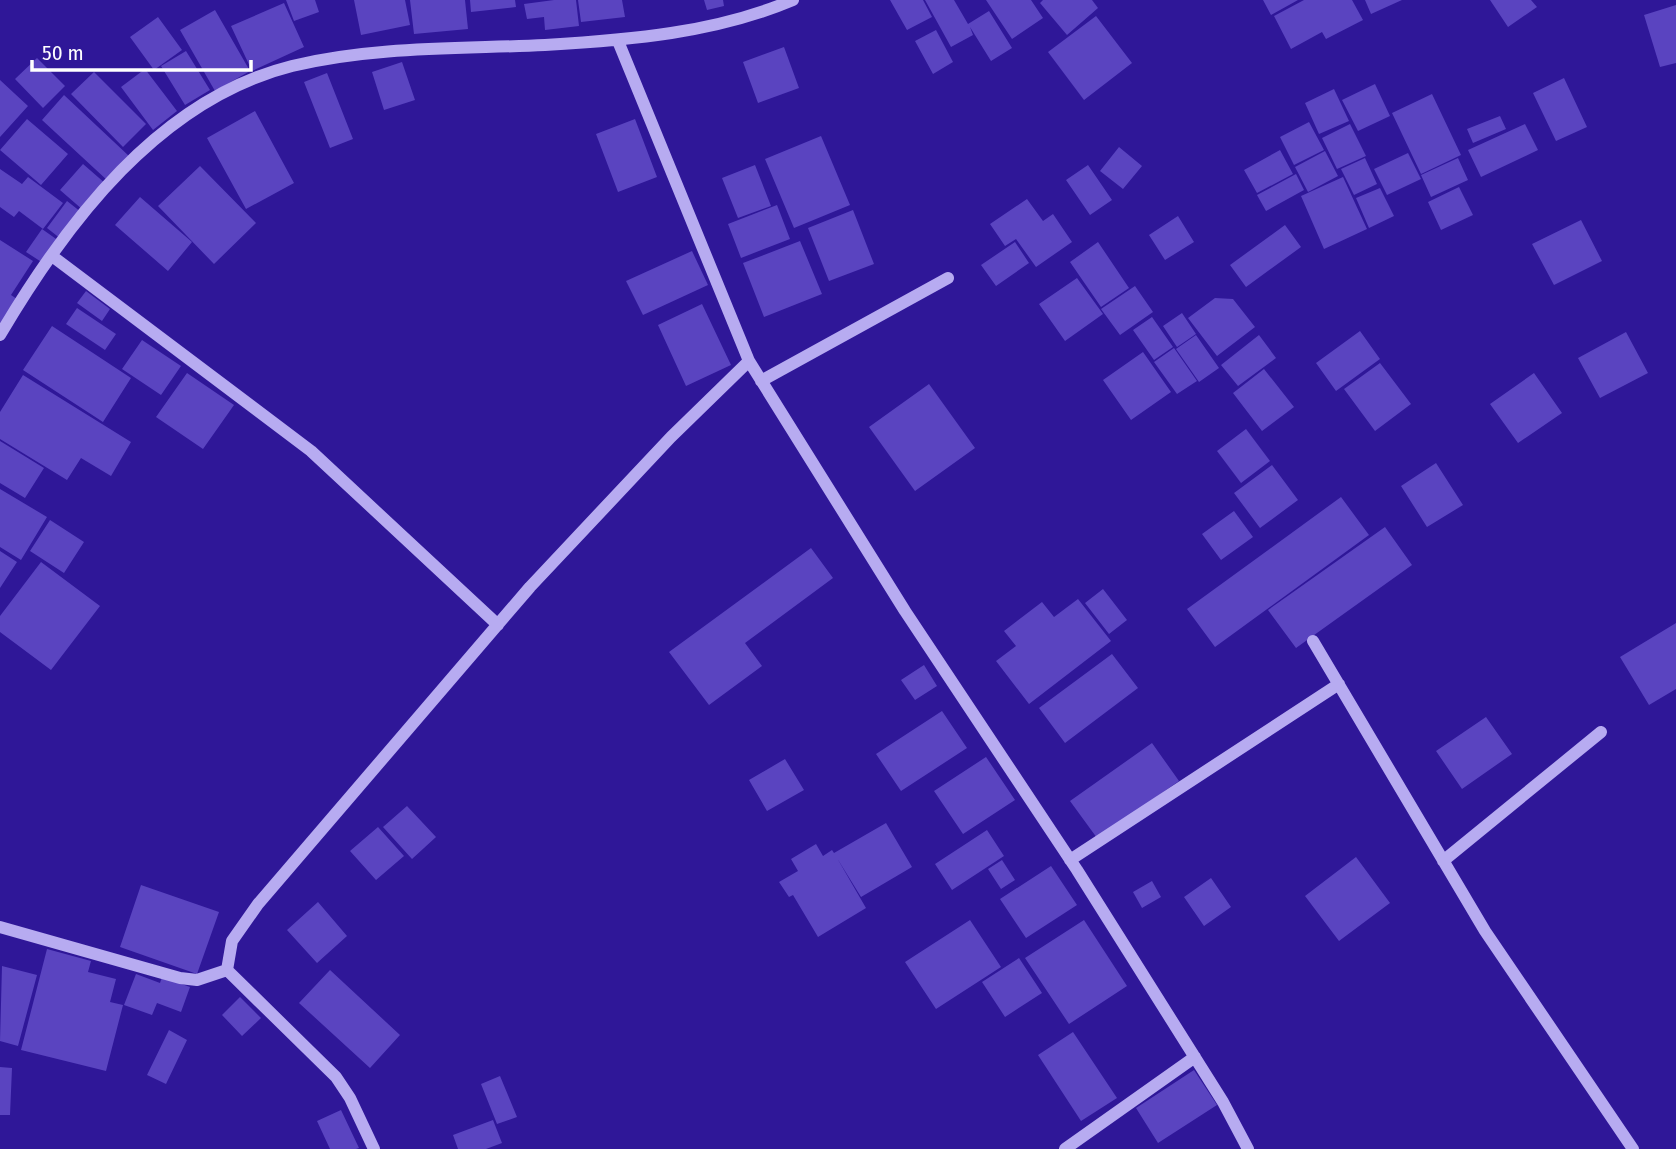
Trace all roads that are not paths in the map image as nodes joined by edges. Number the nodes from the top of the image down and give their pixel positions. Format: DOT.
graph roads {
  1 [pos="793,0"];
  2 [pos="618,41"];
  3 [pos="52,256"];
  4 [pos="948,278"];
  5 [pos="0,335"];
  6 [pos="749,361"];
  7 [pos="761,381"];
  8 [pos="498,625"];
  9 [pos="1313,641"];
  10 [pos="1339,684"];
  11 [pos="1601,732"];
  12 [pos="1070,860"];
  13 [pos="1444,861"];
  14 [pos="0,927"];
  15 [pos="227,970"];
  16 [pos="1195,1057"];
  17 [pos="374,1149"];
  18 [pos="1065,1149"];
  19 [pos="1248,1149"];
  20 [pos="1633,1149"];
  1 -- 2 [label="street"];
  2 -- 3 [label="street"];
  2 -- 6 [label="street"];
  3 -- 5 [label="street"];
  3 -- 8 [label="street"];
  4 -- 7 [label="street"];
  6 -- 7 [label="street"];
  6 -- 8 [label="street"];
  7 -- 12 [label="street"];
  8 -- 15 [label="street"];
  9 -- 10 [label="street"];
  10 -- 12 [label="street"];
  10 -- 13 [label="street"];
  11 -- 13 [label="street"];
  12 -- 16 [label="street"];
  13 -- 20 [label="street"];
  14 -- 15 [label="street"];
  15 -- 17 [label="street"];
  16 -- 18 [label="street"];
  16 -- 19 [label="street"];
}
